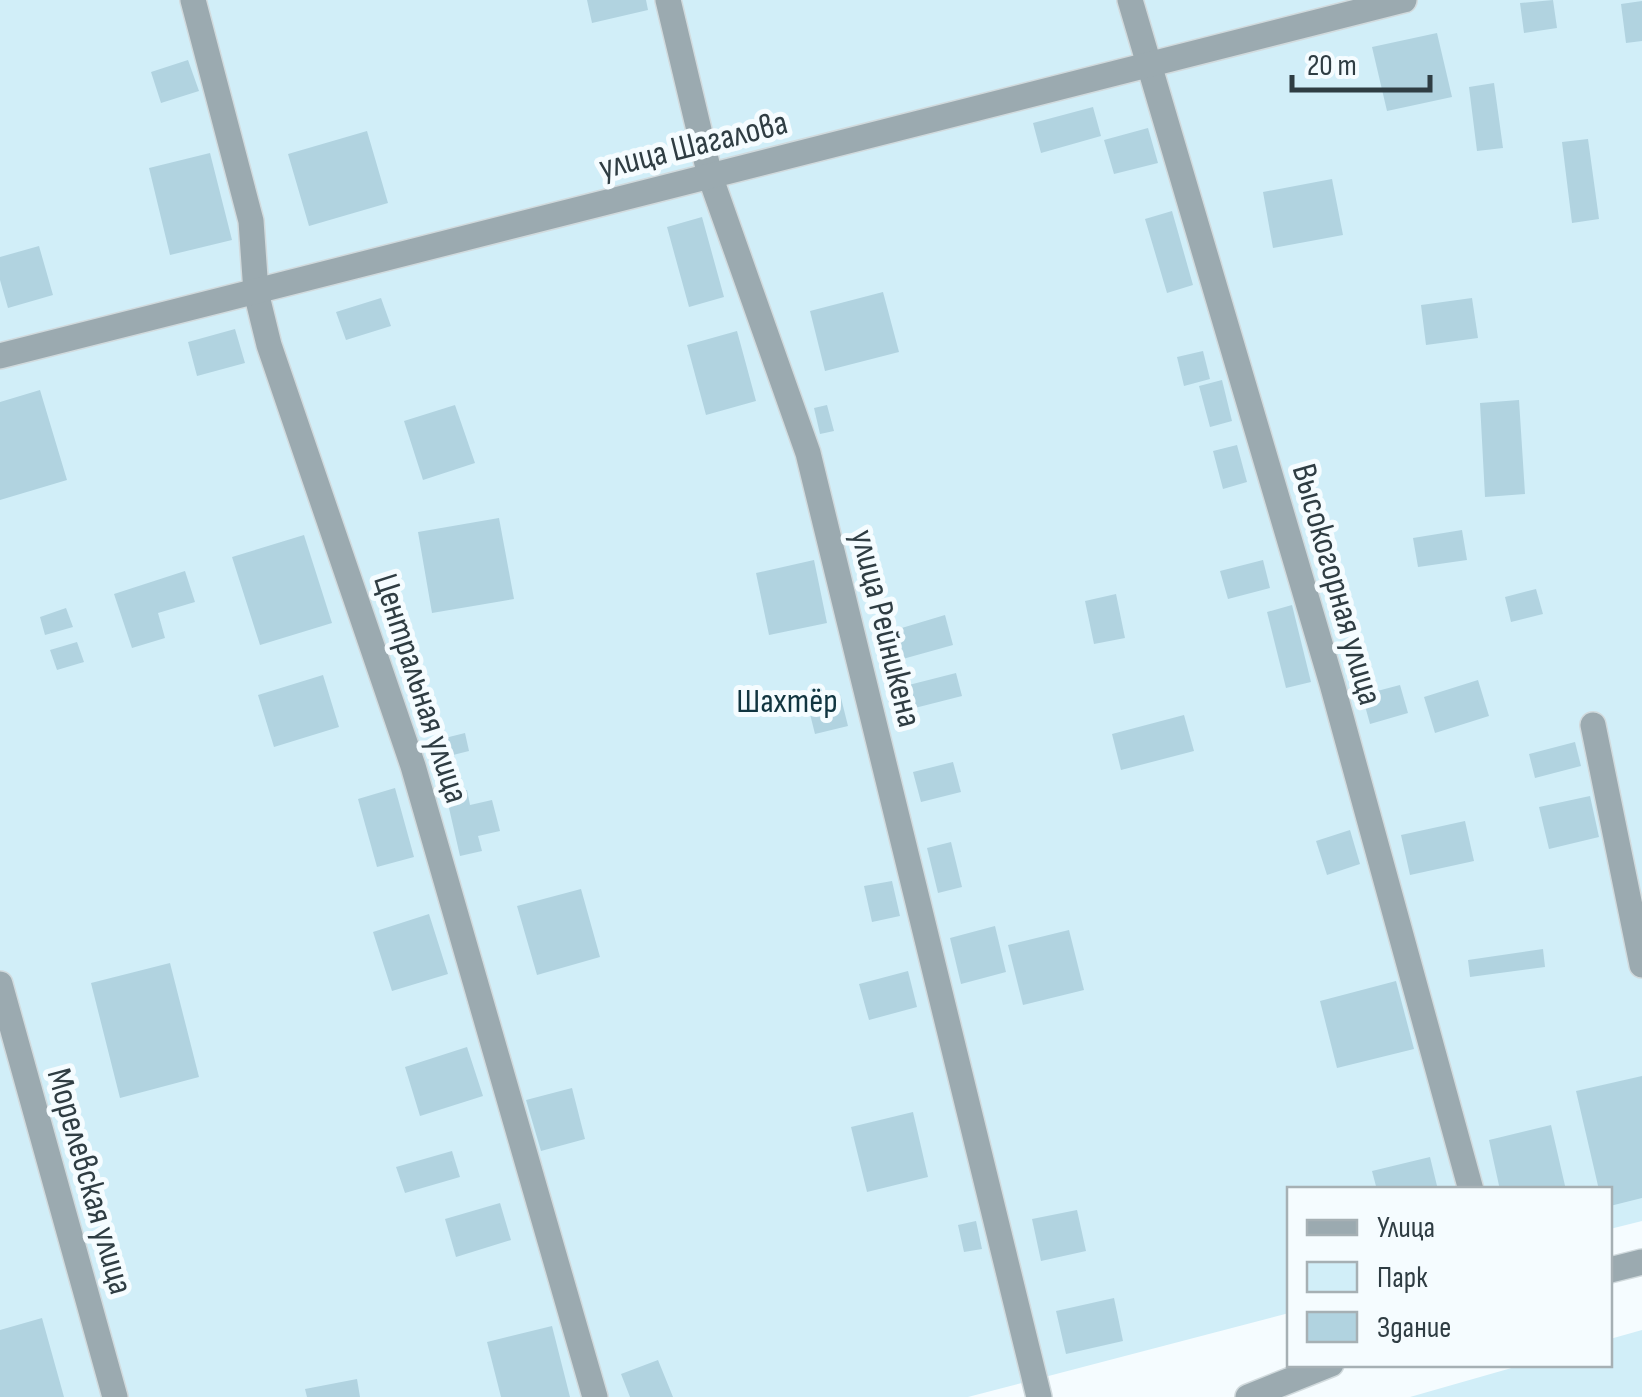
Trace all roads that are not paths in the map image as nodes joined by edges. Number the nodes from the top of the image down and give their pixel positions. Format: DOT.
graph roads {
  1 [pos="193,0"];
  2 [pos="668,0"];
  3 [pos="1130,0"];
  4 [pos="1404,0"];
  5 [pos="1148,64"];
  6 [pos="710,176"];
  7 [pos="256,292"];
  8 [pos="0,356"];
  9 [pos="1594,725"];
  10 [pos="1642,964"];
  11 [pos="0,984"];
  12 [pos="1470,1187"];
  13 [pos="1642,1262"];
  14 [pos="1612,1270"];
  15 [pos="1323,1367"];
  16 [pos="115,1397"];
  17 [pos="595,1397"];
  18 [pos="1039,1397"];
  19 [pos="1248,1397"];
  1 -- 7 [label="street, Центральная улица"];
  2 -- 6 [label="street, улица Рейникена"];
  3 -- 5 [label="street, Высокогорная улица"];
  4 -- 5 [label="street, улица Шагалова"];
  5 -- 6 [label="street, улица Шагалова"];
  5 -- 12 [label="street, Высокогорная улица"];
  6 -- 7 [label="street, улица Шагалова"];
  6 -- 18 [label="street, улица Рейникена"];
  7 -- 8 [label="street, улица Шагалова"];
  7 -- 17 [label="street, Центральная улица"];
  9 -- 10 [label="street"];
  11 -- 16 [label="street, Морелевская улица"];
  13 -- 14 [label="street"];
  15 -- 19 [label="street"];
}
